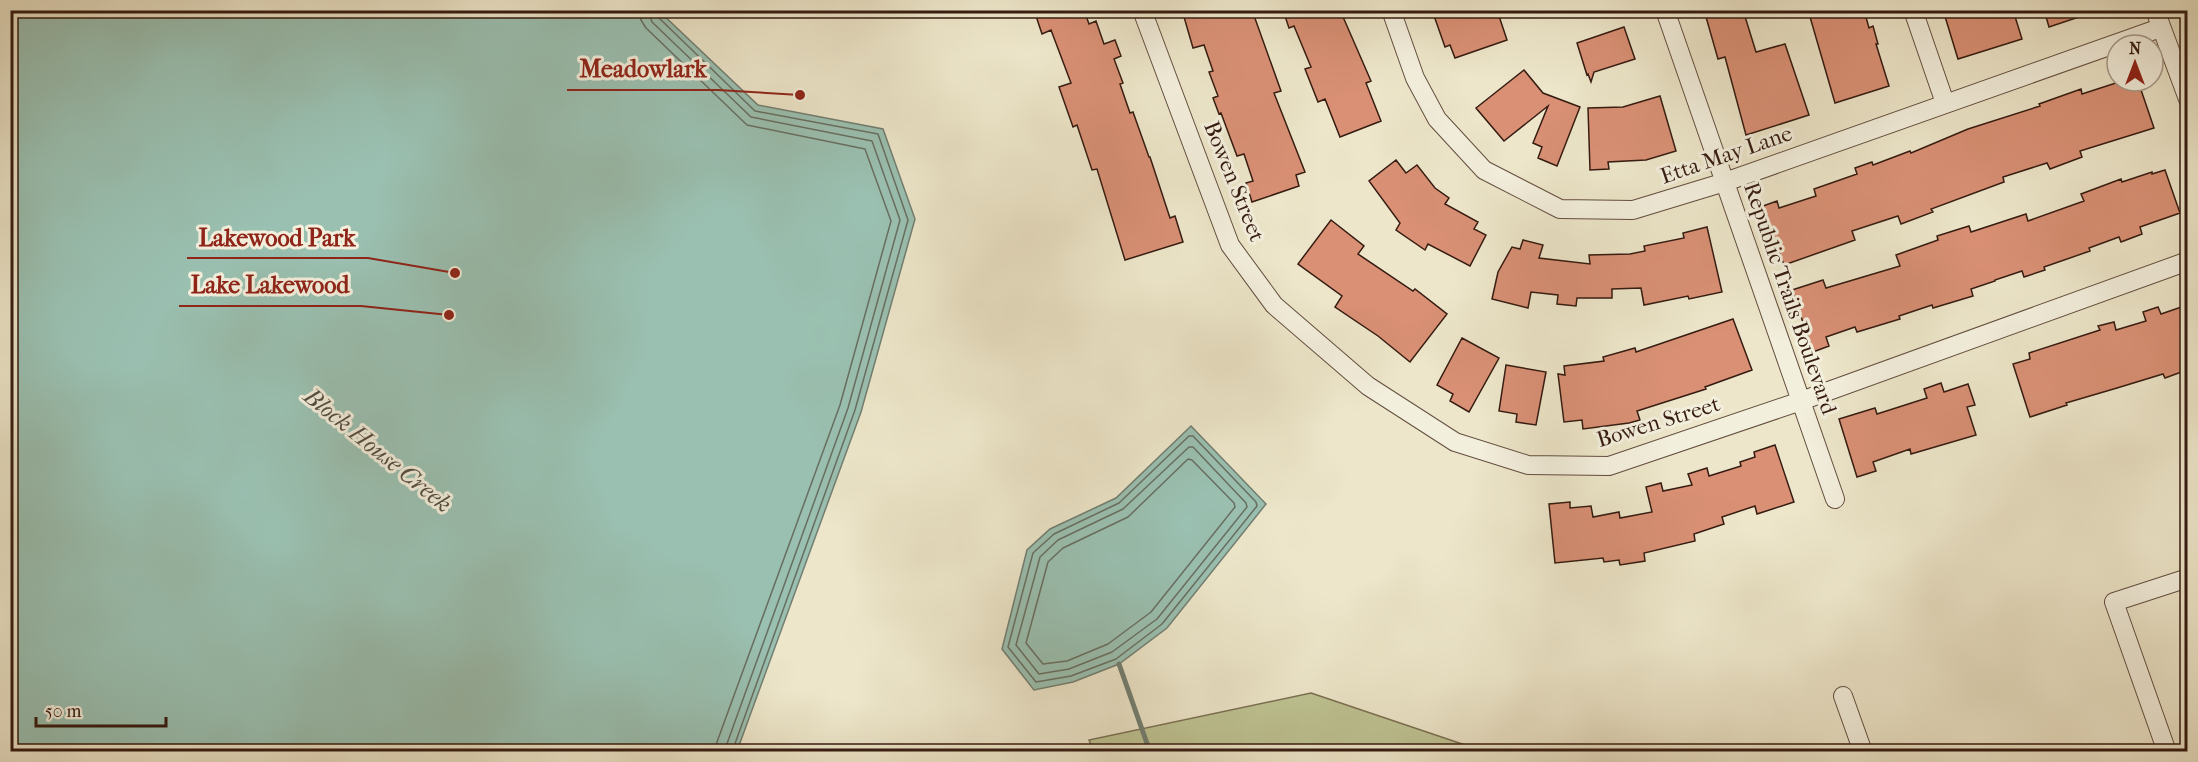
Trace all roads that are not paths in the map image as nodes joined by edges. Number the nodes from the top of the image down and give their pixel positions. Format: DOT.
graph roads {
  1 [pos="1142,10"];
  2 [pos="1391,10"];
  3 [pos="1665,10"];
  4 [pos="1913,10"];
  5 [pos="2158,19"];
  6 [pos="2187,99"];
  7 [pos="1945,103"];
  8 [pos="1725,182"];
  9 [pos="2187,261"];
  10 [pos="1802,400"];
  11 [pos="1835,499"];
  12 [pos="2187,578"];
  13 [pos="1843,696"];
  14 [pos="1863,752"];
  15 [pos="2167,752"];
  1 -- 10 [label="street, Bowen Street"];
  2 -- 8 [label="street, Etta May Lane"];
  3 -- 8 [label="street, Republic Trails Boulevard"];
  4 -- 7 [label="street"];
  5 -- 6 [label="street"];
  5 -- 7 [label="street, Etta May Lane"];
  7 -- 8 [label="street, Etta May Lane"];
  8 -- 10 [label="street, Republic Trails Boulevard"];
  9 -- 10 [label="street, Bowen Street"];
  10 -- 11 [label="street, Republic Trails Boulevard"];
  12 -- 15 [label="street"];
  13 -- 14 [label="street"];
}
